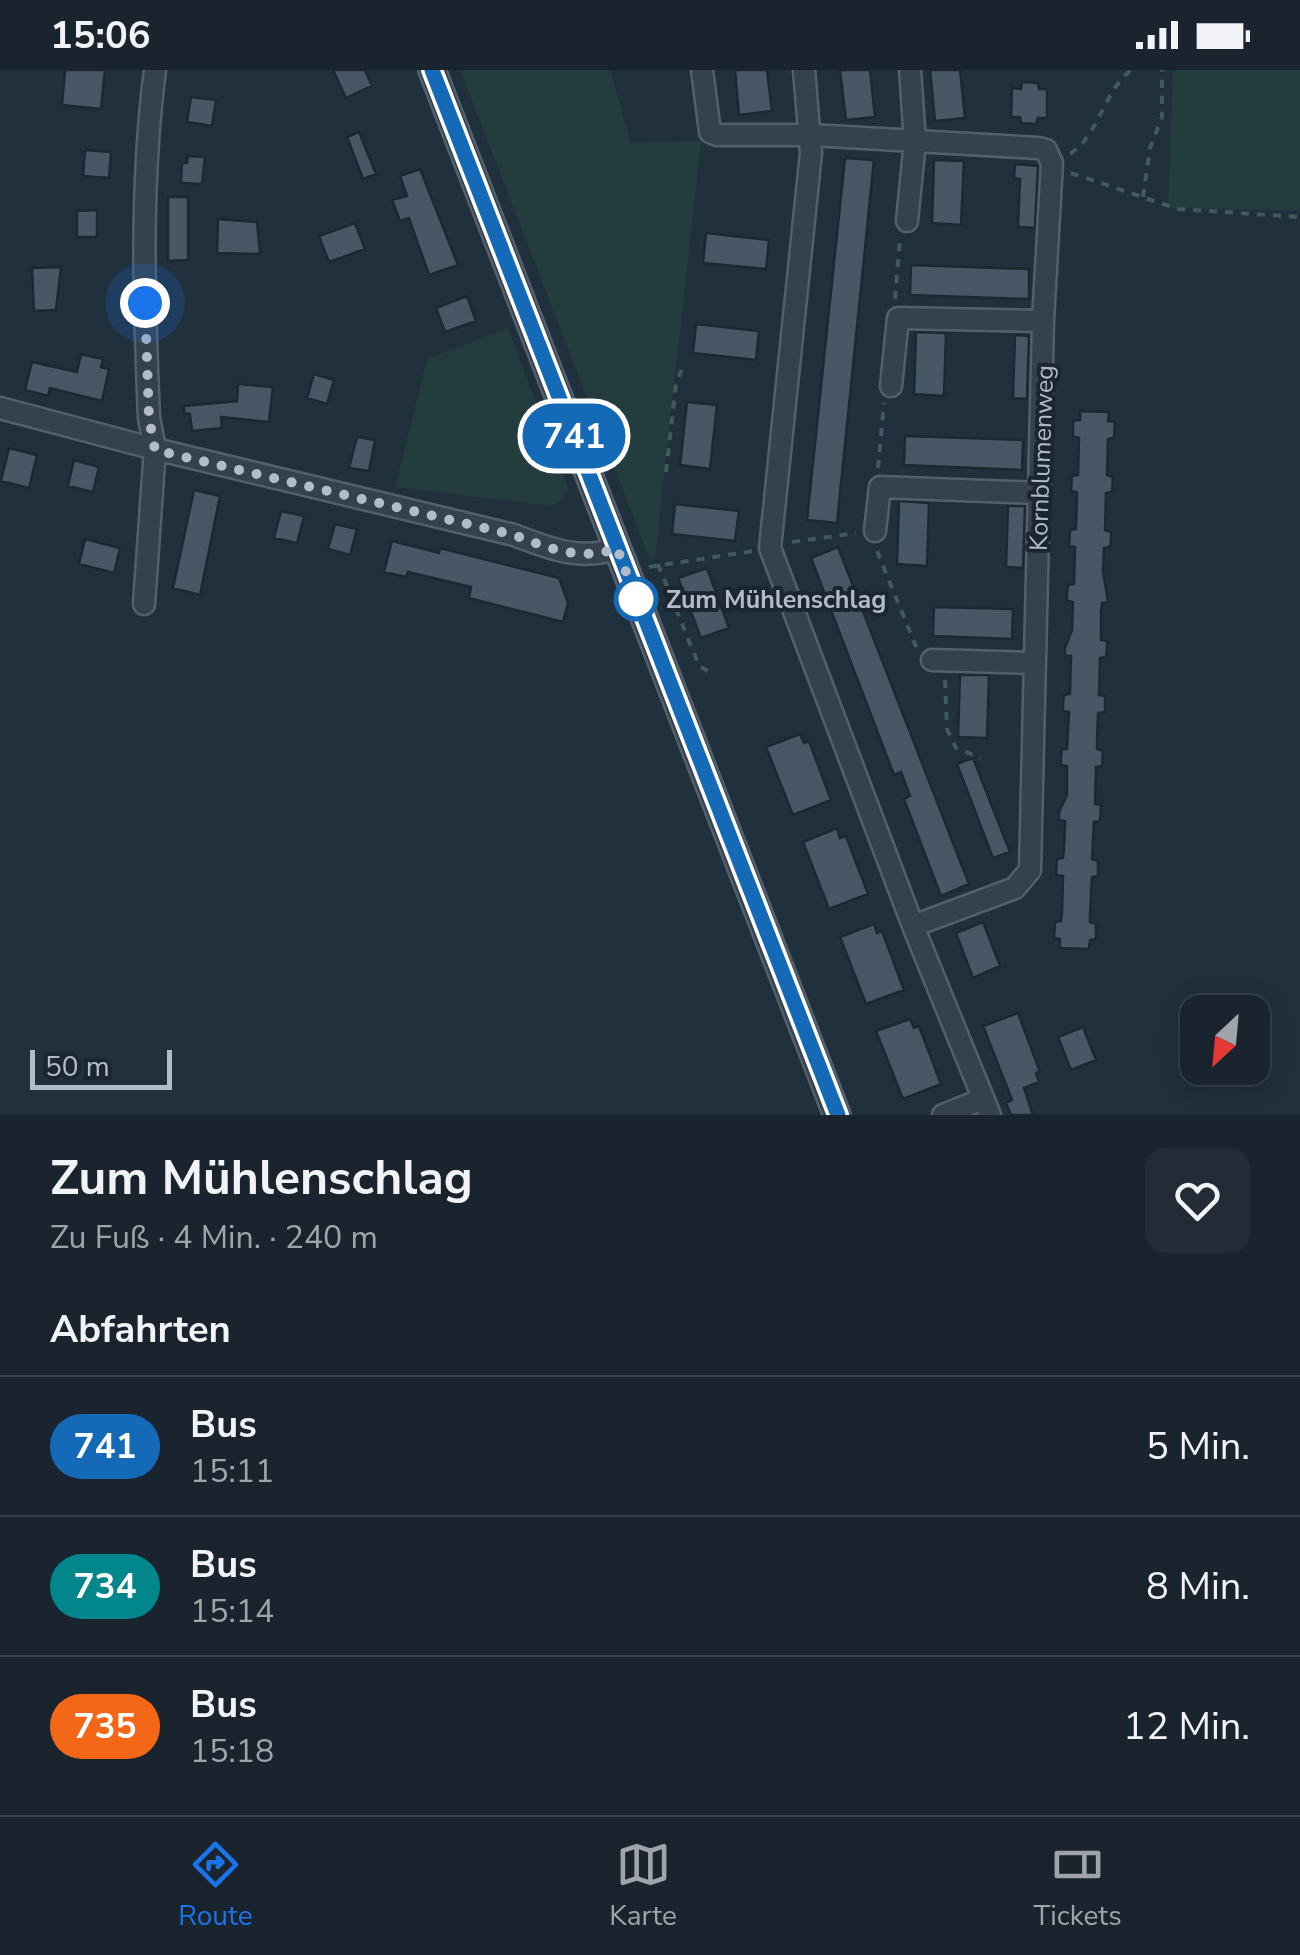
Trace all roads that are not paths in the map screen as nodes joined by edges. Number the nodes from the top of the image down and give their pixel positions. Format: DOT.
graph roads {
  1 [pos="155,70"];
  2 [pos="432,70"];
  3 [pos="702,70"];
  4 [pos="804,70"];
  5 [pos="910,70"];
  6 [pos="811,136"];
  7 [pos="915,141"];
  8 [pos="907,221"];
  9 [pos="1043,322"];
  10 [pos="891,386"];
  11 [pos="0,408"];
  12 [pos="155,450"];
  13 [pos="1039,494"];
  14 [pos="874,531"];
  15 [pos="617,548"];
  16 [pos="144,604"];
  17 [pos="938,660"];
  18 [pos="1034,663"];
  19 [pos="913,926"];
  20 [pos="986,1107"];
  21 [pos="838,1115"];
  22 [pos="943,1115"];
  1 -- 12 [label="street"];
  2 -- 15 [label="street"];
  3 -- 6 [label="street"];
  4 -- 6 [label="street"];
  5 -- 7 [label="street"];
  6 -- 7 [label="street"];
  6 -- 19 [label="street"];
  7 -- 8 [label="street"];
  7 -- 9 [label="street, Kornblumenweg"];
  9 -- 10 [label="street"];
  9 -- 13 [label="street, Kornblumenweg"];
  11 -- 12 [label="street"];
  12 -- 15 [label="street"];
  12 -- 16 [label="street"];
  13 -- 14 [label="street"];
  13 -- 18 [label="street, Kornblumenweg"];
  15 -- 21 [label="street"];
  17 -- 18 [label="street"];
  18 -- 19 [label="street, Kornblumenweg"];
  19 -- 20 [label="street"];
  20 -- 22 [label="street"];
}
